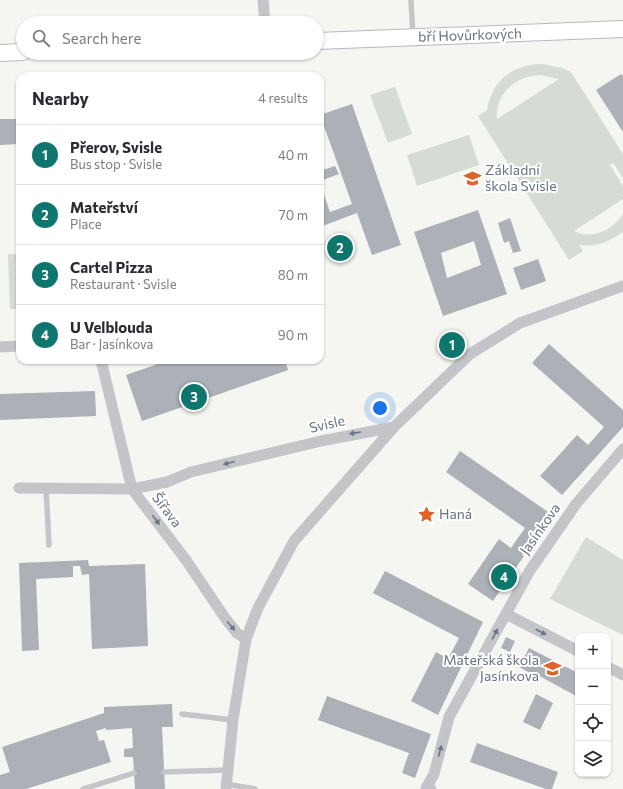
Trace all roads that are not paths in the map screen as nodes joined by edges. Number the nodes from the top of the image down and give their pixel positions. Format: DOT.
graph roads {
  1 [pos="263,0"];
  2 [pos="411,0"];
  3 [pos="264,16"];
  4 [pos="623,29"];
  5 [pos="413,37"];
  6 [pos="324,40"];
  7 [pos="16,52"];
  8 [pos="0,53"];
  9 [pos="623,286"];
  10 [pos="16,346"];
  11 [pos="0,347"];
  12 [pos="102,364"];
  13 [pos="394,427"];
  14 [pos="623,449"];
  15 [pos="19,488"];
  16 [pos="46,488"];
  17 [pos="132,489"];
  18 [pos="49,545"];
  19 [pos="506,614"];
  20 [pos="246,639"];
  21 [pos="575,649"];
  22 [pos="611,669"];
  23 [pos="623,675"];
  24 [pos="182,714"];
  25 [pos="233,720"];
  26 [pos="228,770"];
  27 [pos="164,772"];
  28 [pos="134,773"];
  29 [pos="226,786"];
  30 [pos="428,788"];
  31 [pos="83,789"];
  32 [pos="254,789"];
  1 -- 3 [label="street"];
  2 -- 5 [label="lane"];
  4 -- 5 [label="main road, bří Hovůrkových"];
  5 -- 6 [label="main road, bří Hovůrkových"];
  7 -- 8 [label="main road"];
  9 -- 13 [label="street"];
  10 -- 11 [label="street"];
  12 -- 17 [label="street"];
  13 -- 17 [label="street, Svisle, one-way"];
  13 -- 20 [label="street"];
  14 -- 19 [label="street, Jasínkova"];
  15 -- 16 [label="street, Šířava"];
  16 -- 17 [label="street, Šířava"];
  16 -- 18 [label="lane"];
  17 -- 20 [label="street, Šířava, one-way"];
  19 -- 21 [label="street, one-way"];
  30 -- 19 [label="street, Jasínkova, one-way"];
  20 -- 25 [label="street"];
  22 -- 23 [label="street"];
  24 -- 25 [label="lane"];
  25 -- 26 [label="street"];
  26 -- 27 [label="lane"];
  26 -- 29 [label="street"];
  28 -- 31 [label="lane"];
  29 -- 32 [label="lane"];
}
